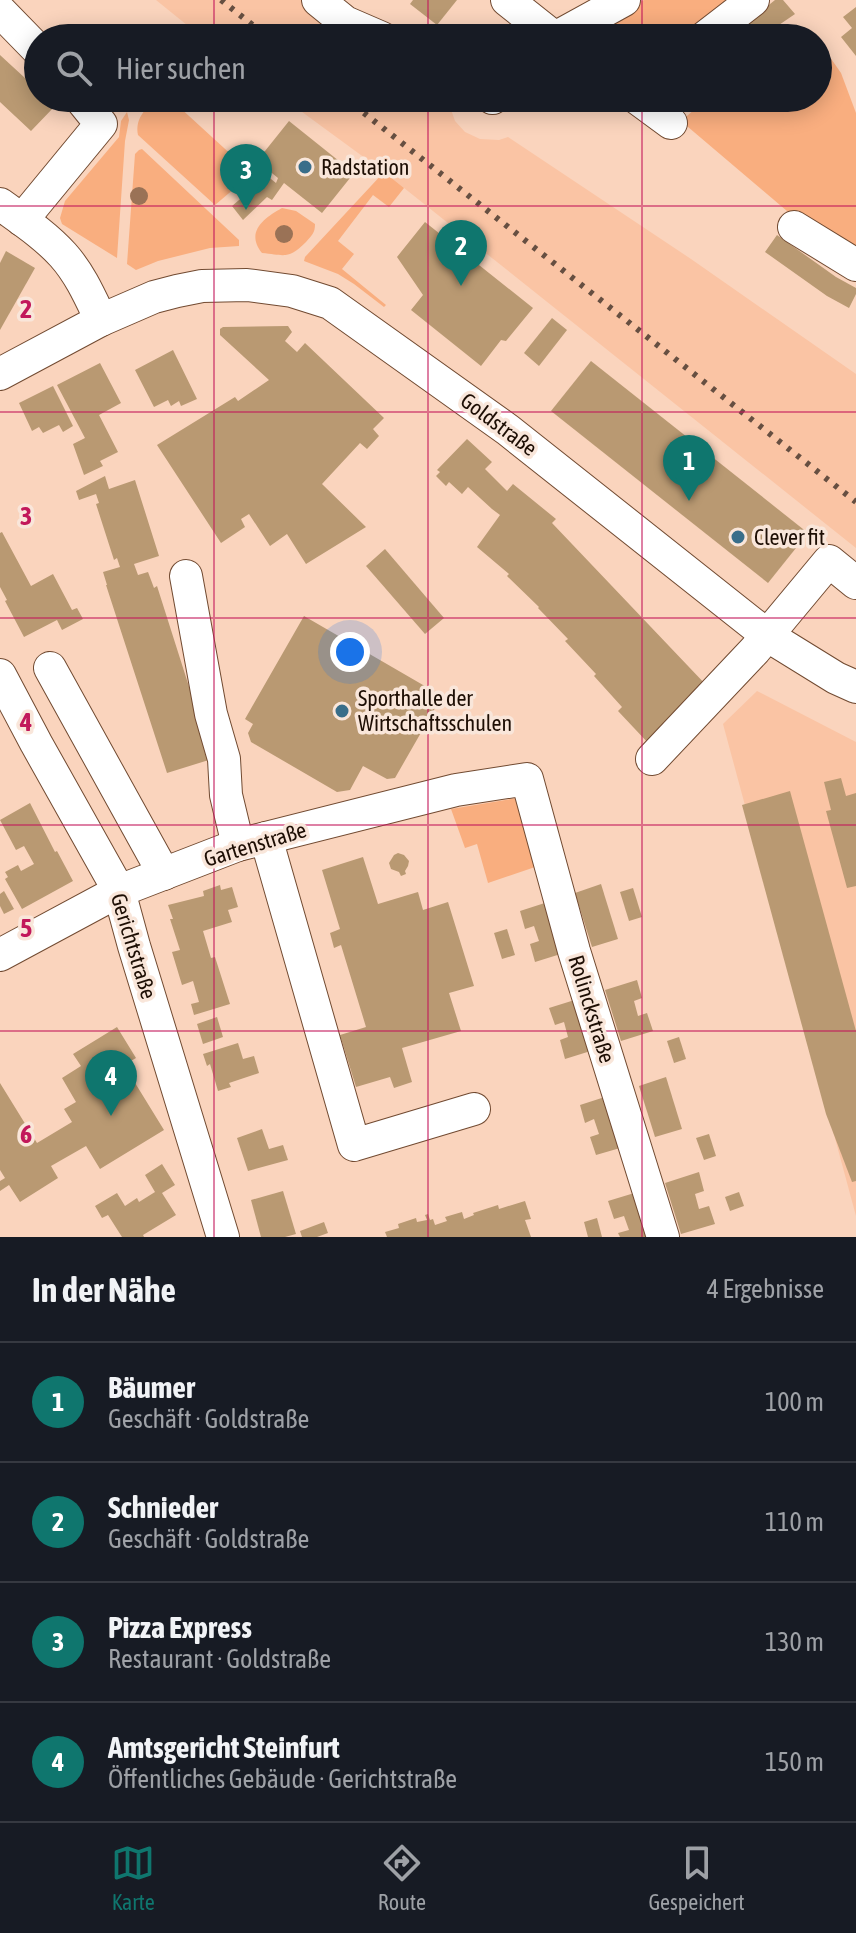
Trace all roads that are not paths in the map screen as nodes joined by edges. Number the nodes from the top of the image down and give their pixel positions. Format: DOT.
graph roads {
  1 [pos="318,0"];
  2 [pos="507,0"];
  3 [pos="624,0"];
  4 [pos="753,0"];
  5 [pos="0,11"];
  6 [pos="350,24"];
  7 [pos="542,24"];
  8 [pos="583,24"];
  9 [pos="722,24"];
  10 [pos="24,36"];
  11 [pos="91,112"];
  12 [pos="656,112"];
  13 [pos="671,123"];
  14 [pos="11,212"];
  15 [pos="794,227"];
  16 [pos="856,265"];
  17 [pos="101,320"];
  18 [pos="0,374"];
  19 [pos="186,576"];
  20 [pos="856,583"];
  21 [pos="762,643"];
  22 [pos="50,668"];
  23 [pos="0,675"];
  24 [pos="856,687"];
  25 [pos="652,759"];
  26 [pos="527,779"];
  27 [pos="252,842"];
  28 [pos="164,874"];
  29 [pos="119,891"];
  30 [pos="0,955"];
  31 [pos="474,1109"];
  32 [pos="223,1237"];
  33 [pos="663,1237"];
  1 -- 6 [label="street"];
  2 -- 7 [label="street"];
  3 -- 8 [label="street"];
  4 -- 9 [label="street"];
  5 -- 10 [label="street"];
  11 -- 14 [label="street"];
  12 -- 13 [label="street"];
  14 -- 17 [label="street"];
  15 -- 16 [label="street"];
  17 -- 18 [label="street, Goldstraße"];
  17 -- 21 [label="street, Goldstraße"];
  19 -- 27 [label="street"];
  20 -- 21 [label="street"];
  21 -- 24 [label="street, Goldstraße"];
  21 -- 25 [label="street"];
  22 -- 28 [label="street"];
  23 -- 29 [label="street, Gerichtstraße"];
  26 -- 27 [label="street, Gartenstraße"];
  26 -- 33 [label="street, Rolinckstraße"];
  27 -- 28 [label="street, Gartenstraße"];
  27 -- 31 [label="street"];
  28 -- 29 [label="street, Gartenstraße"];
  29 -- 30 [label="street, Gartenstraße"];
  29 -- 32 [label="street, Gerichtstraße"];
}
